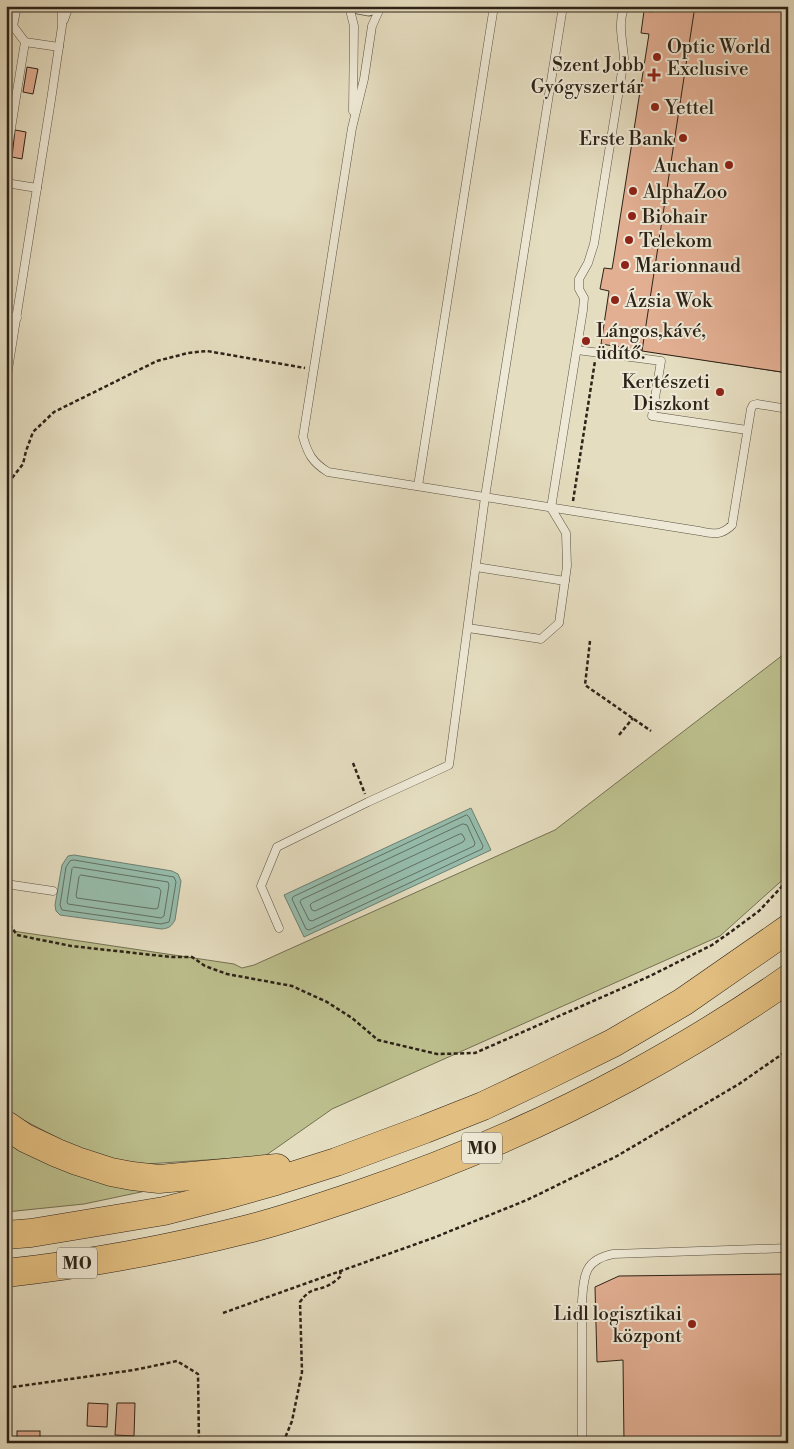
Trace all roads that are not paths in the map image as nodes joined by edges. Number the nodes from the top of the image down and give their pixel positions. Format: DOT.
graph roads {
  1 [pos="17,6"];
  2 [pos="62,6"];
  3 [pos="69,6"];
  4 [pos="349,6"];
  5 [pos="358,6"];
  6 [pos="375,6"];
  7 [pos="381,6"];
  8 [pos="494,6"];
  9 [pos="563,6"];
  10 [pos="625,6"];
  11 [pos="62,26"];
  12 [pos="25,42"];
  13 [pos="59,47"];
  14 [pos="352,128"];
  15 [pos="6,159"];
  16 [pos="6,183"];
  17 [pos="37,188"];
  18 [pos="6,316"];
  19 [pos="17,318"];
  20 [pos="577,350"];
  21 [pos="6,382"];
  22 [pos="788,409"];
  23 [pos="747,430"];
  24 [pos="418,486"];
  25 [pos="485,497"];
  26 [pos="552,508"];
  27 [pos="476,567"];
  28 [pos="566,580"];
  29 [pos="468,628"];
  30 [pos="6,884"];
  31 [pos="53,891"];
  32 [pos="279,928"];
  33 [pos="788,929"];
  34 [pos="788,979"];
  35 [pos="6,1125"];
  36 [pos="336,1162"];
  37 [pos="6,1235"];
  38 [pos="788,1248"];
  39 [pos="6,1273"];
  40 [pos="582,1443"];
  1 -- 12 [label="lane"];
  2 -- 11 [label="lane"];
  3 -- 11 [label="lane"];
  4 -- 14 [label="lane"];
  5 -- 6 [label="street"];
  7 -- 14 [label="lane"];
  8 -- 24 [label="lane"];
  9 -- 25 [label="lane"];
  10 -- 20 [label="lane"];
  11 -- 13 [label="lane"];
  12 -- 13 [label="lane"];
  12 -- 15 [label="lane"];
  13 -- 17 [label="lane"];
  14 -- 24 [label="lane"];
  16 -- 17 [label="lane"];
  17 -- 19 [label="lane"];
  18 -- 19 [label="lane"];
  19 -- 21 [label="lane"];
  20 -- 23 [label="lane"];
  20 -- 26 [label="lane"];
  22 -- 23 [label="lane"];
  23 -- 26 [label="lane"];
  24 -- 25 [label="lane"];
  25 -- 26 [label="lane"];
  25 -- 27 [label="lane"];
  26 -- 28 [label="lane"];
  27 -- 28 [label="lane"];
  27 -- 29 [label="lane"];
  28 -- 29 [label="lane"];
  29 -- 32 [label="lane"];
  30 -- 31 [label="lane"];
  33 -- 36 [label="highway, M0"];
  34 -- 39 [label="highway, M0"];
  35 -- 36 [label="highway"];
  36 -- 37 [label="highway, M0"];
  38 -- 40 [label="lane"];
}
